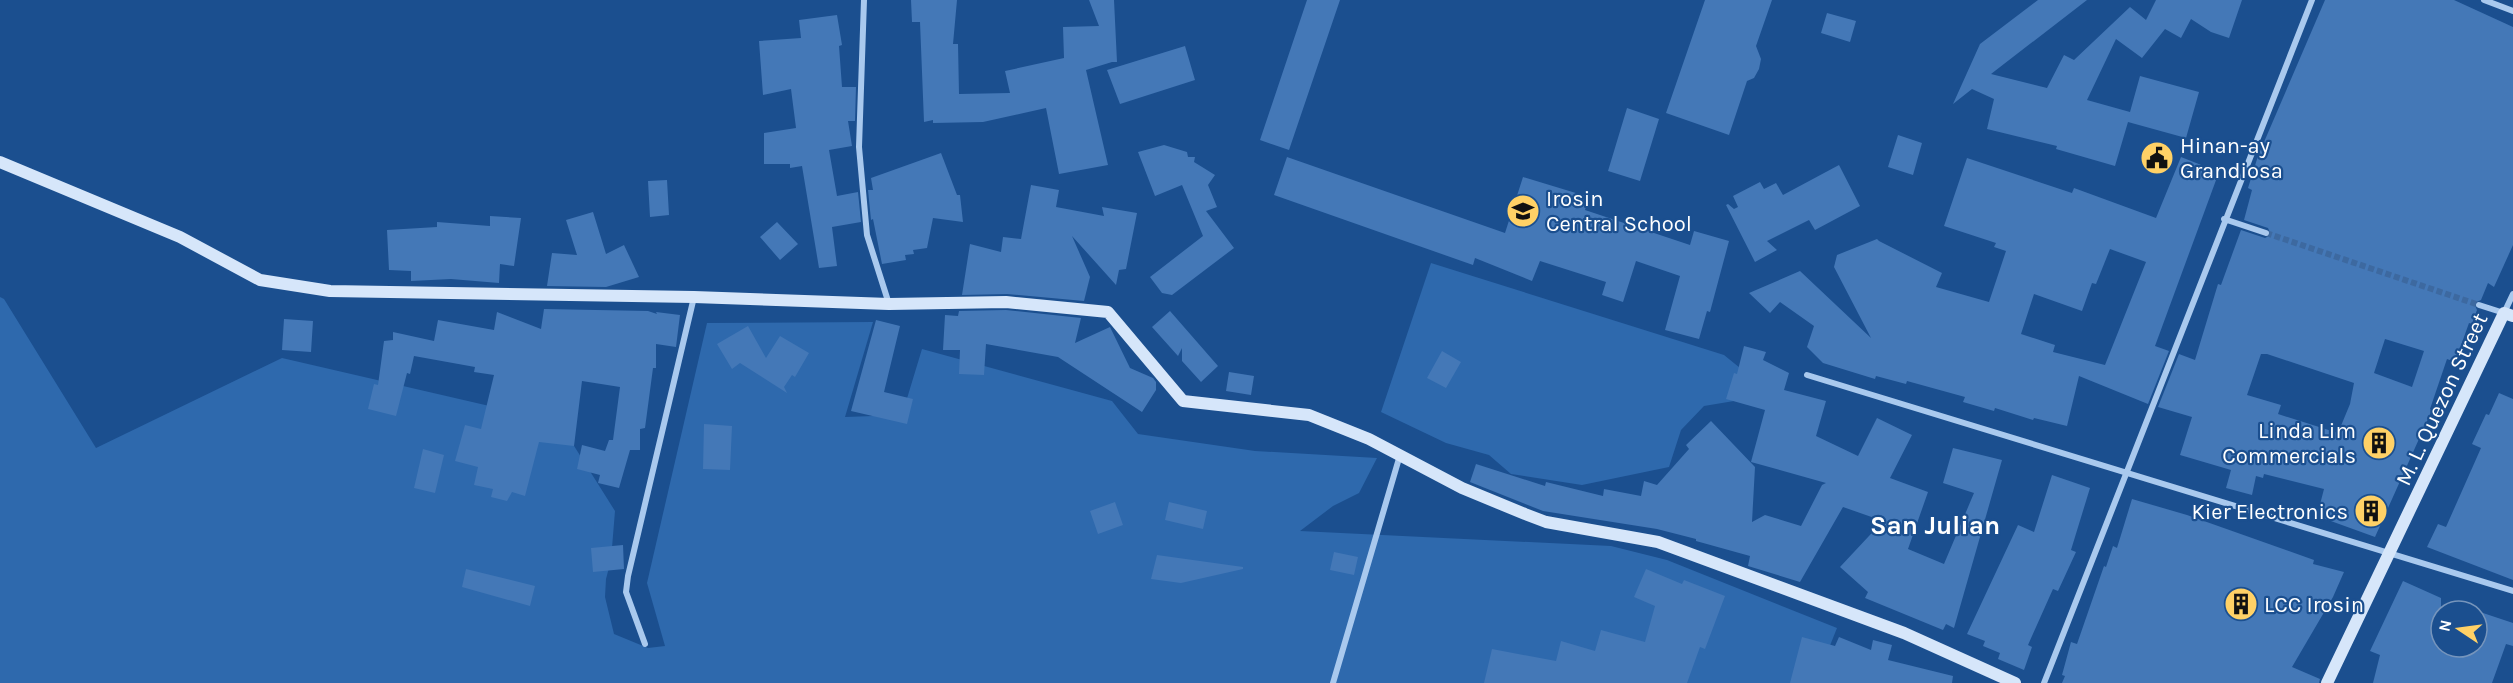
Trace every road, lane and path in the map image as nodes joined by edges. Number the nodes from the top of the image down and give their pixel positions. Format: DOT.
graph roads {
  1 [pos="864,0"];
  2 [pos="2312,0"];
  3 [pos="2484,0"];
  4 [pos="2513,11"];
  5 [pos="0,162"];
  6 [pos="2224,219"];
  7 [pos="2266,233"];
  8 [pos="2513,294"];
  9 [pos="694,297"];
  10 [pos="889,304"];
  11 [pos="2479,305"];
  12 [pos="2509,315"];
  13 [pos="1807,375"];
  14 [pos="1400,455"];
  15 [pos="2127,472"];
  16 [pos="2390,554"];
  17 [pos="2513,591"];
  18 [pos="645,644"];
  19 [pos="1333,683"];
  20 [pos="2015,683"];
  21 [pos="2044,683"];
  22 [pos="2327,683"];
  1 -- 10 [label="street"];
  2 -- 6 [label="street"];
  3 -- 4 [label="street"];
  5 -- 9 [label="street"];
  6 -- 7 [label="street"];
  6 -- 15 [label="street"];
  8 -- 12 [label="street, M. L. Quezon Street"];
  9 -- 10 [label="street"];
  9 -- 18 [label="street"];
  10 -- 14 [label="street"];
  11 -- 12 [label="street"];
  12 -- 16 [label="street, M. L. Quezon Street"];
  13 -- 15 [label="street"];
  14 -- 19 [label="street"];
  14 -- 20 [label="street"];
  15 -- 16 [label="street"];
  15 -- 21 [label="street"];
  16 -- 17 [label="street"];
  16 -- 22 [label="street, M. L. Quezon Street"];
}
